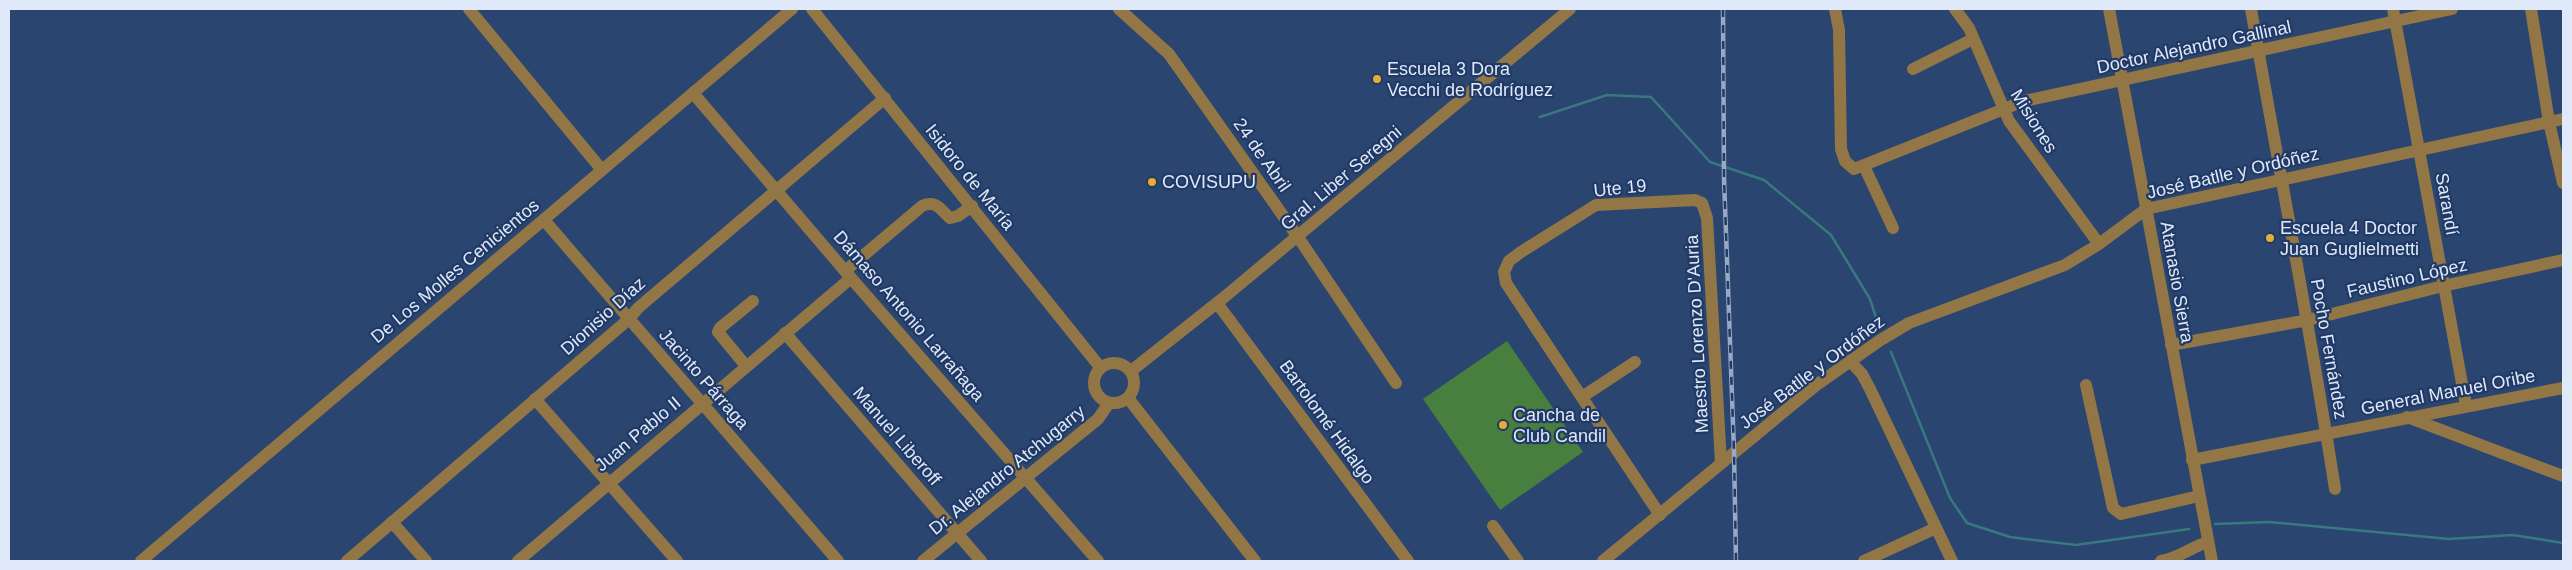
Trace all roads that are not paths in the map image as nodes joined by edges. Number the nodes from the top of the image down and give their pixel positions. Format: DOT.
graph roads {
  1 [pos="469,9"];
  2 [pos="792,9"];
  3 [pos="812,9"];
  4 [pos="1119,9"];
  5 [pos="1570,9"];
  6 [pos="1835,9"];
  7 [pos="1955,9"];
  8 [pos="1966,9"];
  9 [pos="2109,9"];
  10 [pos="2251,9"];
  11 [pos="2452,9"];
  12 [pos="2531,9"];
  13 [pos="2394,15"];
  14 [pos="1971,34"];
  15 [pos="2258,52"];
  16 [pos="1913,69"];
  17 [pos="2122,81"];
  18 [pos="693,93"];
  19 [pos="885,98"];
  20 [pos="2003,109"];
  21 [pos="2563,119"];
  22 [pos="2549,122"];
  23 [pos="2420,150"];
  24 [pos="1864,166"];
  25 [pos="602,170"];
  26 [pos="2280,179"];
  27 [pos="2563,183"];
  28 [pos="777,189"];
  29 [pos="1702,203"];
  30 [pos="972,206"];
  31 [pos="2146,209"];
  32 [pos="544,220"];
  33 [pos="1893,228"];
  34 [pos="1298,237"];
  35 [pos="2098,244"];
  36 [pos="2563,260"];
  37 [pos="848,274"];
  38 [pos="2444,286"];
  39 [pos="753,301"];
  40 [pos="1217,303"];
  41 [pos="629,319"];
  42 [pos="2308,320"];
  43 [pos="785,332"];
  44 [pos="2171,345"];
  45 [pos="1850,361"];
  46 [pos="1635,362"];
  47 [pos="746,366"];
  48 [pos="1100,367"];
  49 [pos="1131,371"];
  50 [pos="1396,382"];
  51 [pos="2086,385"];
  52 [pos="2563,388"];
  53 [pos="1128,398"];
  54 [pos="1582,398"];
  55 [pos="535,399"];
  56 [pos="701,403"];
  57 [pos="1109,403"];
  58 [pos="2466,405"];
  59 [pos="2408,417"];
  60 [pos="2326,433"];
  61 [pos="2192,460"];
  62 [pos="1722,463"];
  63 [pos="2563,476"];
  64 [pos="1026,477"];
  65 [pos="608,482"];
  66 [pos="2335,489"];
  67 [pos="2199,496"];
  68 [pos="1660,515"];
  69 [pos="392,522"];
  70 [pos="1493,526"];
  71 [pos="1936,528"];
  72 [pos="958,534"];
  73 [pos="2208,542"];
  74 [pos="141,561"];
  75 [pos="347,561"];
  76 [pos="426,561"];
  77 [pos="518,561"];
  78 [pos="677,561"];
  79 [pos="838,561"];
  80 [pos="923,561"];
  81 [pos="981,561"];
  82 [pos="1098,561"];
  83 [pos="1255,561"];
  84 [pos="1408,561"];
  85 [pos="1518,561"];
  86 [pos="1603,561"];
  87 [pos="1864,561"];
  88 [pos="1952,561"];
  89 [pos="2161,561"];
  90 [pos="2212,561"];
  1 -- 25 [label="street"];
  2 -- 18 [label="street, De Los Molles Cenicientos"];
  3 -- 19 [label="street, Isidoro de María"];
  4 -- 34 [label="street, 24 de Abril"];
  5 -- 34 [label="street, Gral. Liber Seregni"];
  6 -- 24 [label="street"];
  7 -- 14 [label="street, Misiones"];
  8 -- 14 [label="street"];
  9 -- 17 [label="street, Atanasio Sierra"];
  10 -- 15 [label="street, Pocho Fernández"];
  11 -- 13 [label="street, Doctor Alejandro Gallinal"];
  12 -- 22 [label="street"];
  13 -- 15 [label="street, Doctor Alejandro Gallinal"];
  13 -- 23 [label="street, Sarandí"];
  14 -- 16 [label="street"];
  14 -- 20 [label="street, Misiones"];
  15 -- 17 [label="street, Doctor Alejandro Gallinal"];
  15 -- 26 [label="street, Pocho Fernández"];
  17 -- 20 [label="street, Doctor Alejandro Gallinal"];
  17 -- 31 [label="street, Atanasio Sierra"];
  18 -- 25 [label="street, De Los Molles Cenicientos"];
  18 -- 28 [label="street, Dámaso Antonio Larrañaga"];
  19 -- 28 [label="street, Dionisio Díaz"];
  19 -- 30 [label="street, Isidoro de María"];
  20 -- 24 [label="street, Doctor Alejandro Gallinal"];
  20 -- 35 [label="street, Misiones"];
  21 -- 22 [label="street, José Batlle y Ordóñez"];
  22 -- 23 [label="street, José Batlle y Ordóñez"];
  22 -- 27 [label="street"];
  23 -- 26 [label="street, José Batlle y Ordóñez"];
  23 -- 38 [label="street, Sarandí"];
  24 -- 33 [label="street"];
  25 -- 32 [label="street, De Los Molles Cenicientos"];
  26 -- 31 [label="street, José Batlle y Ordóñez"];
  26 -- 42 [label="street, Pocho Fernández"];
  28 -- 37 [label="street, Dámaso Antonio Larrañaga"];
  28 -- 41 [label="street, Dionisio Díaz"];
  29 -- 54 [label="street, Ute 19"];
  29 -- 62 [label="street, Maestro Lorenzo D'Auria"];
  30 -- 37 [label="street, Juan Pablo II"];
  30 -- 48 [label="street, Isidoro de María"];
  31 -- 35 [label="street, José Batlle y Ordóñez"];
  31 -- 44 [label="street, Atanasio Sierra"];
  32 -- 41 [label="street, Jacinto Párraga"];
  32 -- 74 [label="street, De Los Molles Cenicientos"];
  34 -- 40 [label="street, Gral. Liber Seregni"];
  34 -- 50 [label="street, 24 de Abril"];
  35 -- 45 [label="street, José Batlle y Ordóñez"];
  36 -- 38 [label="street, Faustino López"];
  37 -- 43 [label="street, Juan Pablo II"];
  37 -- 64 [label="street, Dámaso Antonio Larrañaga"];
  38 -- 42 [label="street, Faustino López"];
  38 -- 58 [label="street, Sarandí"];
  39 -- 47 [label="street"];
  40 -- 49 [label="street, Gral. Liber Seregni"];
  40 -- 84 [label="street, Bartolomé Hidalgo"];
  41 -- 55 [label="street, Dionisio Díaz"];
  41 -- 56 [label="street, Jacinto Párraga"];
  42 -- 44 [label="street, Faustino López"];
  42 -- 60 [label="street, Pocho Fernández"];
  43 -- 47 [label="street, Juan Pablo II"];
  43 -- 72 [label="street, Manuel Liberoff"];
  44 -- 61 [label="street, Atanasio Sierra"];
  45 -- 62 [label="street, José Batlle y Ordóñez"];
  45 -- 71 [label="street"];
  46 -- 54 [label="street"];
  47 -- 56 [label="street, Juan Pablo II"];
  48 -- 49 [label="street"];
  48 -- 57 [label="street"];
  49 -- 53 [label="street"];
  51 -- 67 [label="street"];
  52 -- 58 [label="street, General Manuel Oribe"];
  53 -- 57 [label="street"];
  53 -- 83 [label="street"];
  54 -- 68 [label="street"];
  55 -- 65 [label="street"];
  55 -- 69 [label="street, Dionisio Díaz"];
  56 -- 65 [label="street, Juan Pablo II"];
  56 -- 79 [label="street, Jacinto Párraga"];
  57 -- 64 [label="street, Dr. Alejandro Atchugarry"];
  58 -- 59 [label="street, General Manuel Oribe"];
  59 -- 60 [label="street, General Manuel Oribe"];
  59 -- 63 [label="street"];
  60 -- 61 [label="street, General Manuel Oribe"];
  60 -- 66 [label="street, Pocho Fernández"];
  61 -- 67 [label="street, Atanasio Sierra"];
  62 -- 68 [label="street, José Batlle y Ordóñez"];
  64 -- 72 [label="street, Dr. Alejandro Atchugarry"];
  64 -- 82 [label="street, Dámaso Antonio Larrañaga"];
  65 -- 77 [label="street, Juan Pablo II"];
  65 -- 78 [label="street"];
  67 -- 73 [label="street, Atanasio Sierra"];
  68 -- 86 [label="street, José Batlle y Ordóñez"];
  69 -- 75 [label="street, Dionisio Díaz"];
  69 -- 76 [label="street"];
  70 -- 85 [label="street"];
  71 -- 87 [label="street"];
  71 -- 88 [label="street"];
  72 -- 80 [label="street, Dr. Alejandro Atchugarry"];
  72 -- 81 [label="street, Manuel Liberoff"];
  73 -- 89 [label="street"];
  73 -- 90 [label="street, Atanasio Sierra"];
}
